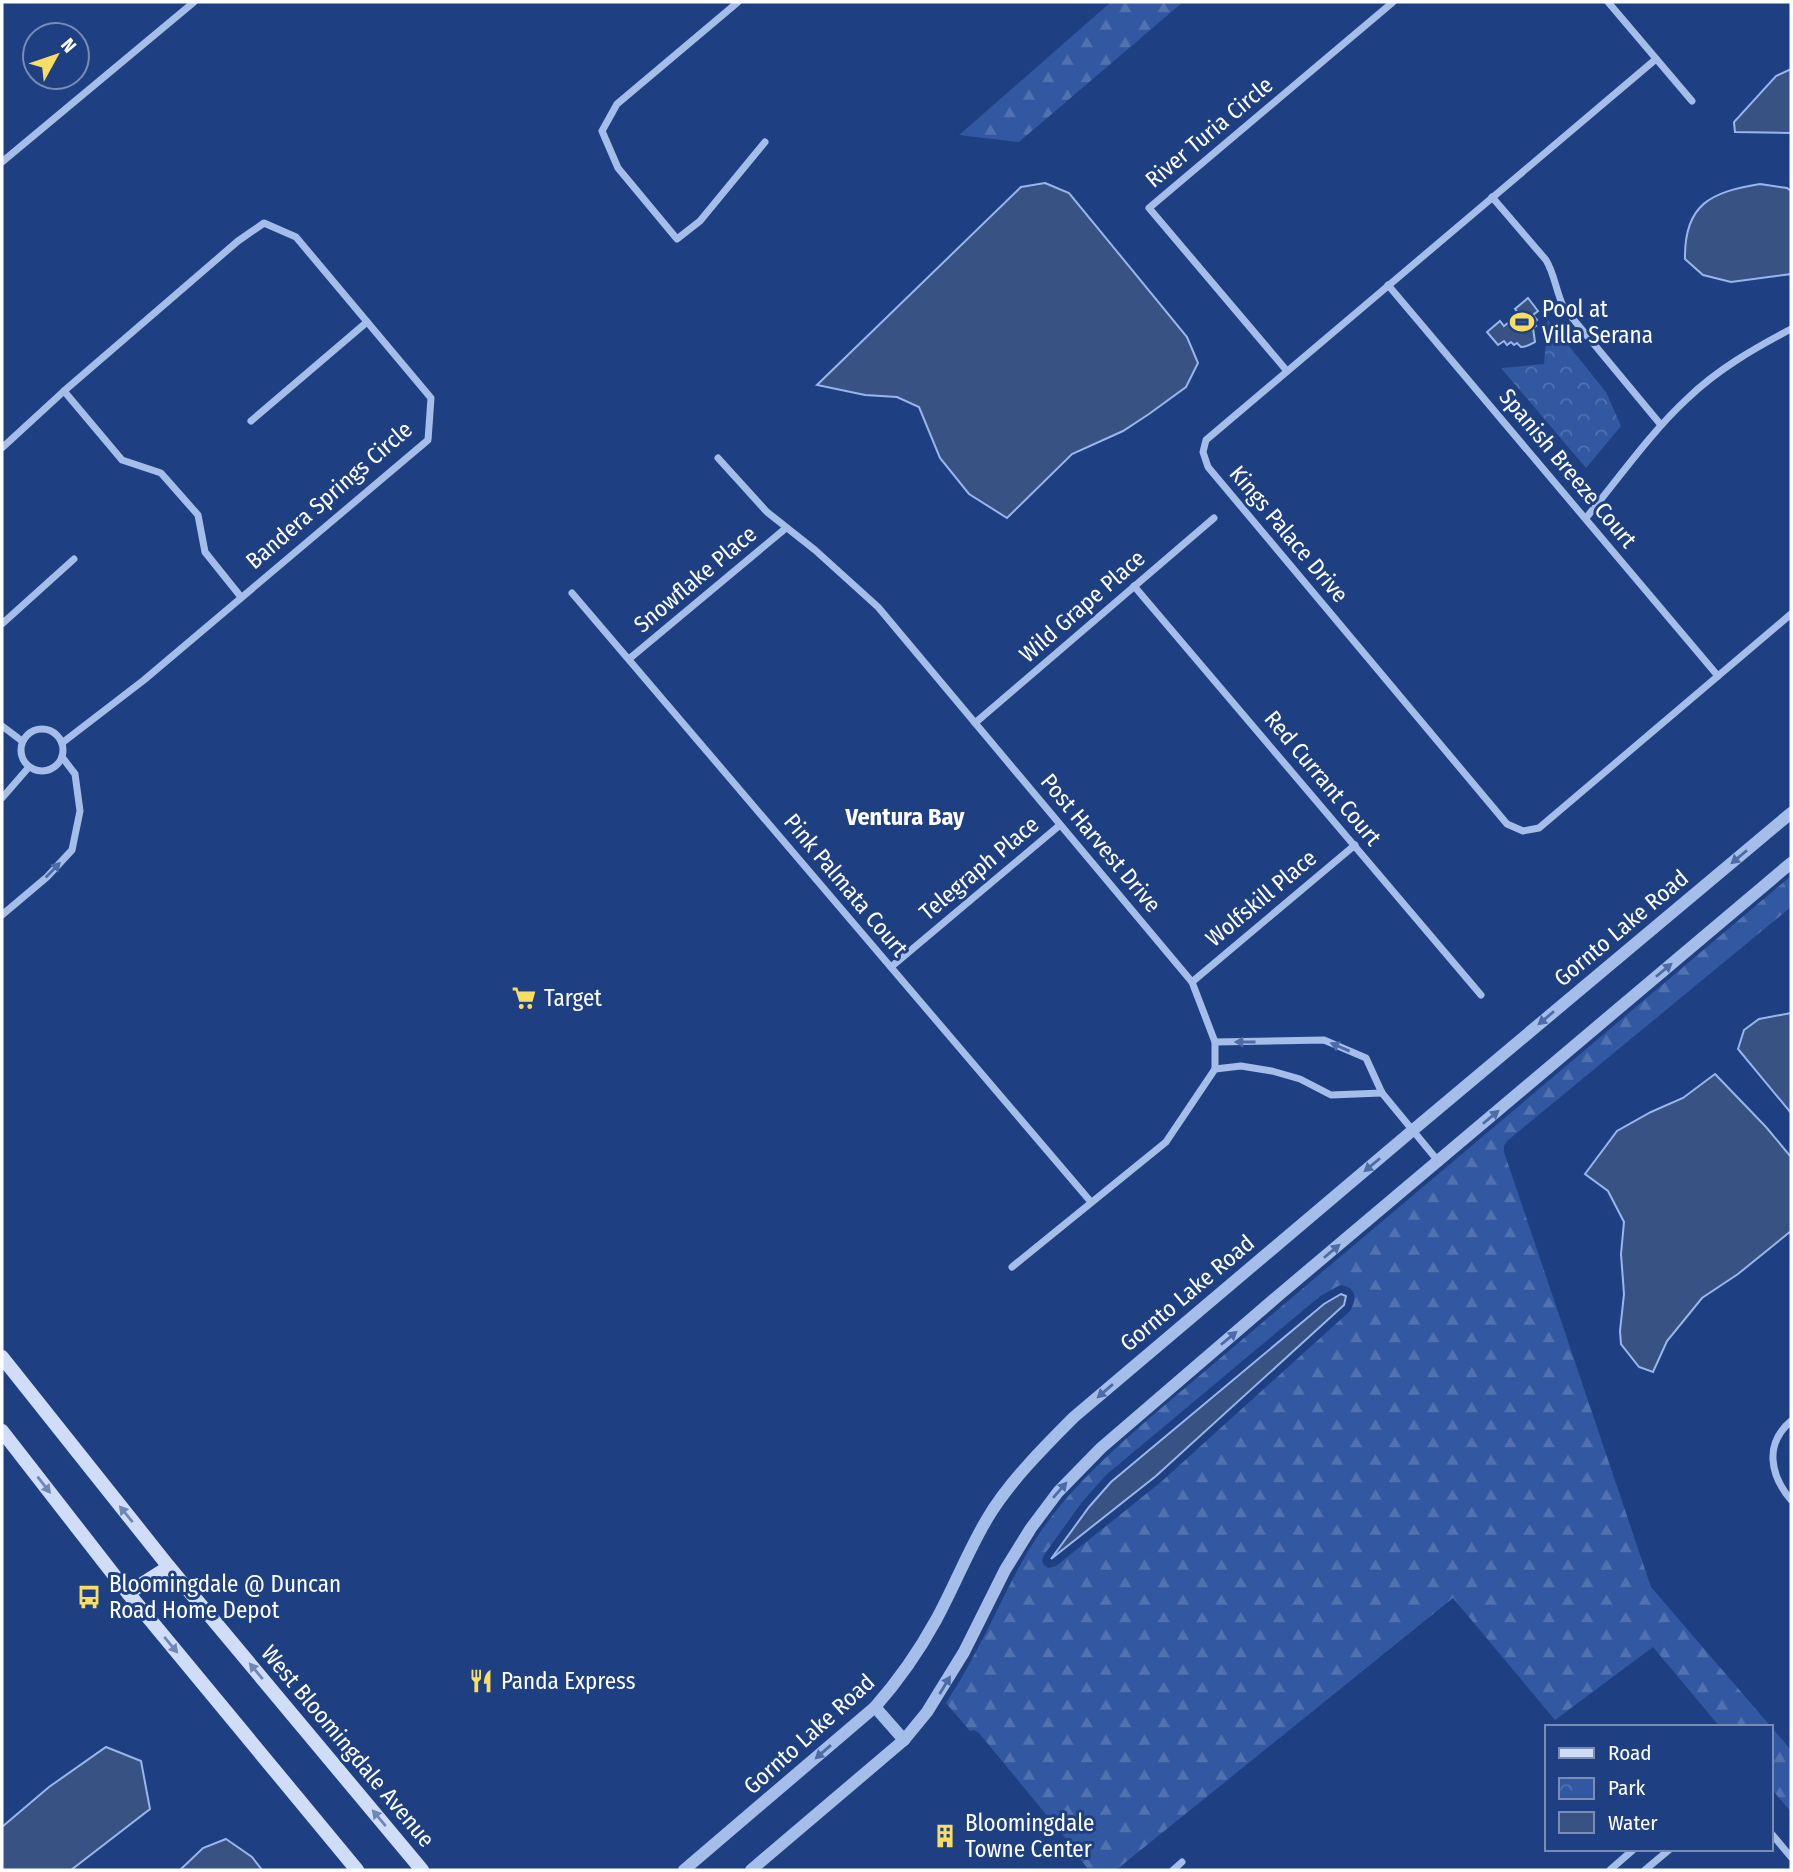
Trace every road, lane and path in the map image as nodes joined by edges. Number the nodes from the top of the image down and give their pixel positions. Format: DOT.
graph roads {
  1 [pos="194,2"];
  2 [pos="738,2"];
  3 [pos="1393,2"];
  4 [pos="1608,2"];
  5 [pos="1656,59"];
  6 [pos="1692,102"];
  7 [pos="765,142"];
  8 [pos="2,162"];
  9 [pos="1492,197"];
  10 [pos="1388,285"];
  11 [pos="367,322"];
  12 [pos="1791,328"];
  13 [pos="1287,371"];
  14 [pos="64,391"];
  15 [pos="251,421"];
  16 [pos="1661,425"];
  17 [pos="2,448"];
  18 [pos="718,458"];
  19 [pos="1214,518"];
  20 [pos="1586,518"];
  21 [pos="786,527"];
  22 [pos="74,559"];
  23 [pos="1134,586"];
  24 [pos="572,593"];
  25 [pos="242,597"];
  26 [pos="1790,618"];
  27 [pos="2,624"];
  28 [pos="629,659"];
  29 [pos="1718,676"];
  30 [pos="975,723"];
  31 [pos="2,726"];
  32 [pos="22,741"];
  33 [pos="62,743"];
  34 [pos="62,757"];
  35 [pos="29,767"];
  36 [pos="2,798"];
  37 [pos="1791,813"];
  38 [pos="1060,825"];
  39 [pos="1355,845"];
  40 [pos="1791,863"];
  41 [pos="2,915"];
  42 [pos="891,967"];
  43 [pos="1192,982"];
  44 [pos="1481,995"];
  45 [pos="1215,1042"];
  46 [pos="1215,1069"];
  47 [pos="1382,1093"];
  48 [pos="1413,1130"];
  49 [pos="1438,1161"];
  50 [pos="1091,1202"];
  51 [pos="1012,1267"];
  52 [pos="2,1357"];
  53 [pos="1791,1421"];
  54 [pos="2,1431"];
  55 [pos="1791,1500"];
  56 [pos="169,1567"];
  57 [pos="128,1593"];
  58 [pos="875,1707"];
  59 [pos="904,1740"];
  60 [pos="1772,1834"];
  61 [pos="1632,1851"];
  62 [pos="1668,1851"];
  63 [pos="1791,1857"];
  64 [pos="1182,1862"];
  65 [pos="357,1870"];
  66 [pos="422,1870"];
  67 [pos="684,1870"];
  68 [pos="751,1870"];
  69 [pos="1173,1870"];
  70 [pos="1610,1870"];
  71 [pos="1646,1870"];
  1 -- 8 [label="street"];
  2 -- 7 [label="street"];
  3 -- 13 [label="street, River Turia Circle"];
  4 -- 5 [label="street"];
  5 -- 6 [label="street"];
  5 -- 9 [label="street, Kings Palace Drive"];
  9 -- 10 [label="street, Kings Palace Drive"];
  9 -- 16 [label="street"];
  10 -- 13 [label="street, Kings Palace Drive"];
  10 -- 20 [label="street, Spanish Breeze Court"];
  11 -- 14 [label="street, Bandera Springs Circle"];
  11 -- 15 [label="street"];
  11 -- 25 [label="street, Bandera Springs Circle"];
  12 -- 16 [label="street"];
  13 -- 29 [label="street, Kings Palace Drive"];
  14 -- 17 [label="street, Bandera Springs Circle"];
  14 -- 25 [label="street"];
  16 -- 20 [label="street"];
  18 -- 21 [label="street, Post Harvest Drive"];
  19 -- 23 [label="street, Wild Grape Place"];
  20 -- 29 [label="street, Spanish Breeze Court"];
  21 -- 28 [label="street, Snowflake Place"];
  21 -- 30 [label="street, Post Harvest Drive"];
  22 -- 27 [label="street"];
  23 -- 30 [label="street, Wild Grape Place"];
  23 -- 39 [label="street, Red Currant Court"];
  24 -- 28 [label="street, Pink Palmata Court"];
  25 -- 33 [label="street, Bandera Springs Circle"];
  26 -- 29 [label="street, Kings Palace Drive"];
  28 -- 42 [label="street, Pink Palmata Court"];
  30 -- 38 [label="street, Post Harvest Drive"];
  31 -- 32 [label="street"];
  32 -- 33 [label="street"];
  32 -- 35 [label="street"];
  33 -- 34 [label="street"];
  34 -- 35 [label="street"];
  41 -- 34 [label="street, one-way"];
  35 -- 36 [label="street"];
  37 -- 48 [label="street, Gornto Lake Road, one-way"];
  38 -- 42 [label="street, Telegraph Place"];
  38 -- 43 [label="street, Post Harvest Drive"];
  39 -- 43 [label="street, Wolfskill Place"];
  39 -- 44 [label="street, Red Currant Court"];
  49 -- 40 [label="street, one-way"];
  42 -- 50 [label="street, Pink Palmata Court"];
  43 -- 45 [label="street, Post Harvest Drive"];
  45 -- 46 [label="street, Post Harvest Drive"];
  47 -- 45 [label="street, one-way"];
  46 -- 47 [label="street"];
  46 -- 50 [label="street"];
  47 -- 48 [label="street"];
  48 -- 49 [label="street"];
  48 -- 58 [label="street, Gornto Lake Road, one-way"];
  59 -- 49 [label="street, one-way"];
  50 -- 51 [label="street"];
  56 -- 52 [label="main road, West Bloomingdale Avenue, one-way"];
  53 -- 55 [label="street"];
  54 -- 57 [label="main road, one-way"];
  56 -- 57 [label="main road"];
  66 -- 56 [label="main road, West Bloomingdale Avenue, one-way"];
  57 -- 65 [label="main road, one-way"];
  58 -- 59 [label="street"];
  58 -- 67 [label="street, Gornto Lake Road, one-way"];
  59 -- 68 [label="street"];
  60 -- 63 [label="street"];
  61 -- 70 [label="street"];
  62 -- 71 [label="street"];
  64 -- 69 [label="street"];
}
